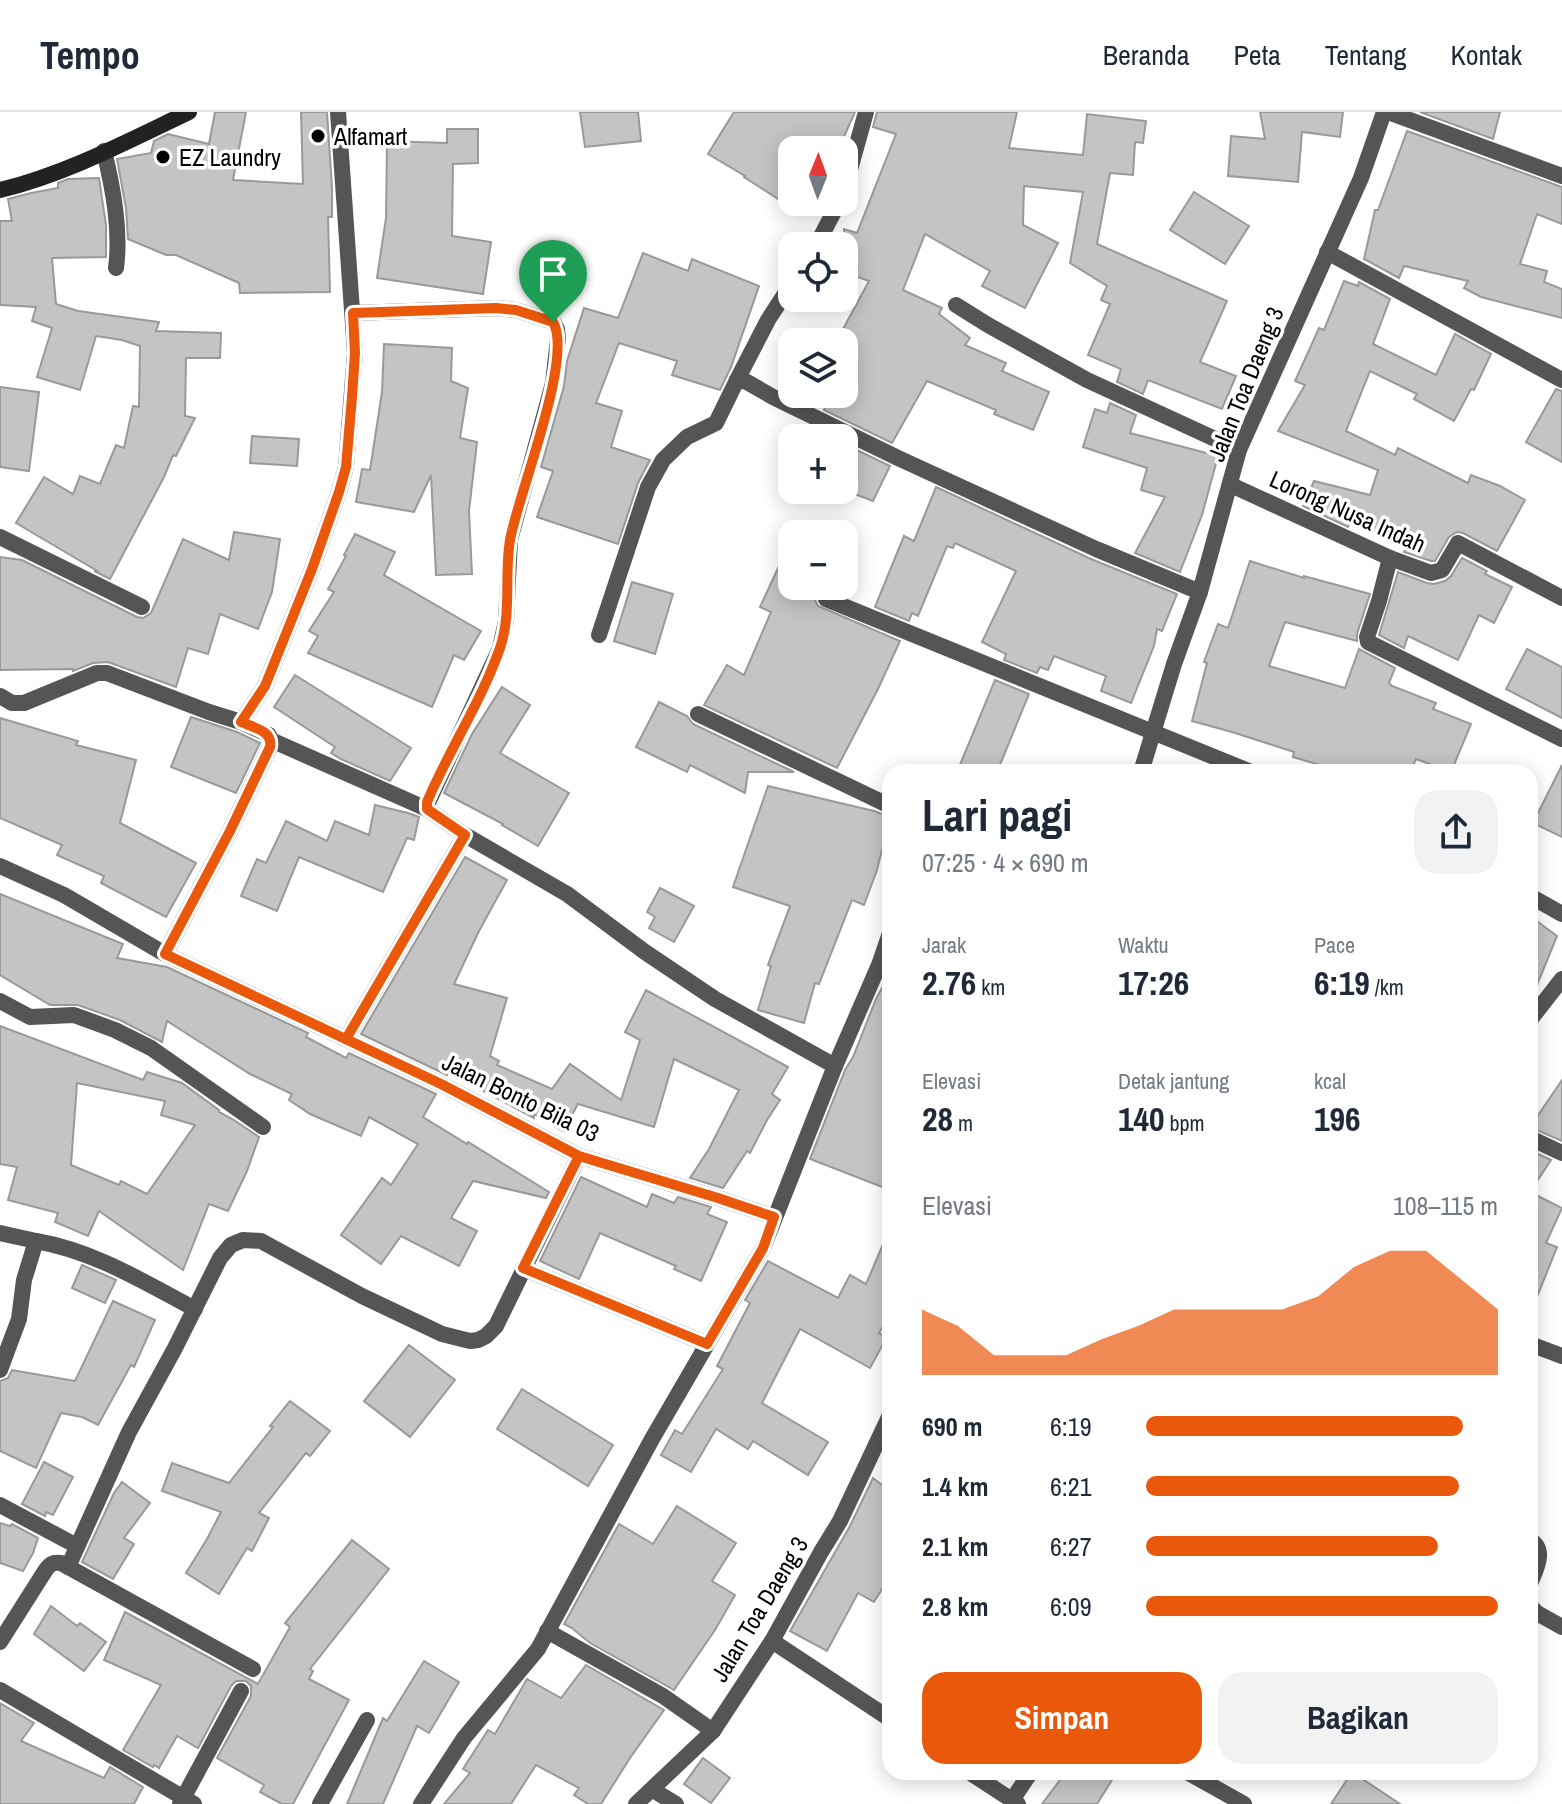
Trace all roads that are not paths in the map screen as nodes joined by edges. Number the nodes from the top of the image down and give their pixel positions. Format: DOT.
graph roads {
  1 [pos="189,112"];
  2 [pos="338,112"];
  3 [pos="866,112"];
  4 [pos="1386,112"];
  5 [pos="858,141"];
  6 [pos="104,151"];
  7 [pos="1562,176"];
  8 [pos="0,190"];
  9 [pos="1327,252"];
  10 [pos="116,268"];
  11 [pos="778,305"];
  12 [pos="956,305"];
  13 [pos="353,313"];
  14 [pos="737,380"];
  15 [pos="1562,380"];
  16 [pos="1239,450"];
  17 [pos="1231,485"];
  18 [pos="0,537"];
  19 [pos="1390,558"];
  20 [pos="1200,592"];
  21 [pos="1562,598"];
  22 [pos="828,600"];
  23 [pos="142,607"];
  24 [pos="599,635"];
  25 [pos="0,696"];
  26 [pos="698,714"];
  27 [pos="241,722"];
  28 [pos="1154,733"];
  29 [pos="1562,739"];
  30 [pos="271,740"];
  31 [pos="1144,764"];
  32 [pos="1231,764"];
  33 [pos="882,802"];
  34 [pos="427,809"];
  35 [pos="465,835"];
  36 [pos="0,866"];
  37 [pos="1538,900"];
  38 [pos="1562,914"];
  39 [pos="165,954"];
  40 [pos="882,972"];
  41 [pos="1562,979"];
  42 [pos="0,1001"];
  43 [pos="1538,1010"];
  44 [pos="346,1039"];
  45 [pos="835,1066"];
  46 [pos="263,1127"];
  47 [pos="1538,1142"];
  48 [pos="1562,1153"];
  49 [pos="579,1156"];
  50 [pos="774,1217"];
  51 [pos="0,1233"];
  52 [pos="36,1241"];
  53 [pos="523,1268"];
  54 [pos="195,1309"];
  55 [pos="707,1344"];
  56 [pos="1538,1347"];
  57 [pos="1562,1356"];
  58 [pos="0,1370"];
  59 [pos="882,1432"];
  60 [pos="0,1505"];
  61 [pos="77,1546"];
  62 [pos="68,1567"];
  63 [pos="1538,1614"];
  64 [pos="1562,1627"];
  65 [pos="547,1631"];
  66 [pos="772,1641"];
  67 [pos="0,1642"];
  68 [pos="253,1669"];
  69 [pos="0,1690"];
  70 [pos="241,1691"];
  71 [pos="882,1714"];
  72 [pos="367,1720"];
  73 [pos="713,1731"];
  74 [pos="981,1780"];
  75 [pos="1027,1780"];
  76 [pos="1201,1780"];
  77 [pos="653,1790"];
  78 [pos="186,1802"];
  79 [pos="1015,1802"];
  80 [pos="320,1804"];
  81 [pos="421,1804"];
  82 [pos="636,1804"];
  83 [pos="676,1804"];
  84 [pos="1244,1804"];
  1 -- 6 [label="main road"];
  2 -- 13 [label="street"];
  3 -- 5 [label="street"];
  4 -- 7 [label="street"];
  4 -- 9 [label="street, Jalan Toa Daeng 3"];
  6 -- 8 [label="main road"];
  6 -- 10 [label="street"];
  9 -- 15 [label="street"];
  9 -- 16 [label="street, Jalan Toa Daeng 3"];
  11 -- 14 [label="street"];
  12 -- 16 [label="street"];
  13 -- 27 [label="street"];
  13 -- 34 [label="street"];
  14 -- 20 [label="street"];
  14 -- 24 [label="street"];
  16 -- 17 [label="street, Jalan Toa Daeng 3"];
  17 -- 19 [label="street, Lorong Nusa Indah"];
  17 -- 20 [label="street, Jalan Toa Daeng 3"];
  18 -- 23 [label="street"];
  19 -- 21 [label="street, Lorong Nusa Indah"];
  19 -- 29 [label="street"];
  20 -- 28 [label="street, Jalan Toa Daeng 3"];
  22 -- 28 [label="street"];
  25 -- 27 [label="street"];
  26 -- 33 [label="street"];
  27 -- 30 [label="street"];
  28 -- 31 [label="street, Jalan Toa Daeng 3"];
  28 -- 32 [label="street"];
  30 -- 34 [label="street"];
  30 -- 39 [label="street"];
  34 -- 35 [label="street"];
  35 -- 44 [label="street"];
  35 -- 45 [label="street"];
  36 -- 39 [label="street, Jalan Bonto Bila 03"];
  37 -- 38 [label="street"];
  39 -- 44 [label="street, Jalan Bonto Bila 03"];
  40 -- 45 [label="street"];
  41 -- 43 [label="street"];
  42 -- 46 [label="street"];
  44 -- 49 [label="street, Jalan Bonto Bila 03"];
  45 -- 50 [label="street"];
  47 -- 48 [label="street"];
  49 -- 50 [label="street, Jalan Bonto Bila 03"];
  49 -- 53 [label="street"];
  50 -- 55 [label="street"];
  51 -- 52 [label="street"];
  52 -- 54 [label="street"];
  52 -- 58 [label="street"];
  53 -- 54 [label="street"];
  53 -- 55 [label="street"];
  54 -- 61 [label="street"];
  55 -- 65 [label="street"];
  56 -- 57 [label="street"];
  59 -- 66 [label="street, Jalan Toa Daeng 3"];
  60 -- 61 [label="street"];
  61 -- 62 [label="street"];
  62 -- 67 [label="street"];
  62 -- 68 [label="street"];
  63 -- 64 [label="street"];
  65 -- 73 [label="street"];
  65 -- 81 [label="street"];
  66 -- 71 [label="street"];
  66 -- 73 [label="street, Jalan Toa Daeng 3"];
  69 -- 78 [label="street"];
  70 -- 78 [label="street"];
  72 -- 80 [label="street"];
  73 -- 77 [label="street, Jalan Toa Daeng 3"];
  74 -- 79 [label="street"];
  75 -- 79 [label="street"];
  76 -- 84 [label="street"];
  77 -- 82 [label="street, Jalan Toa Daeng 3"];
  77 -- 83 [label="street"];
}
